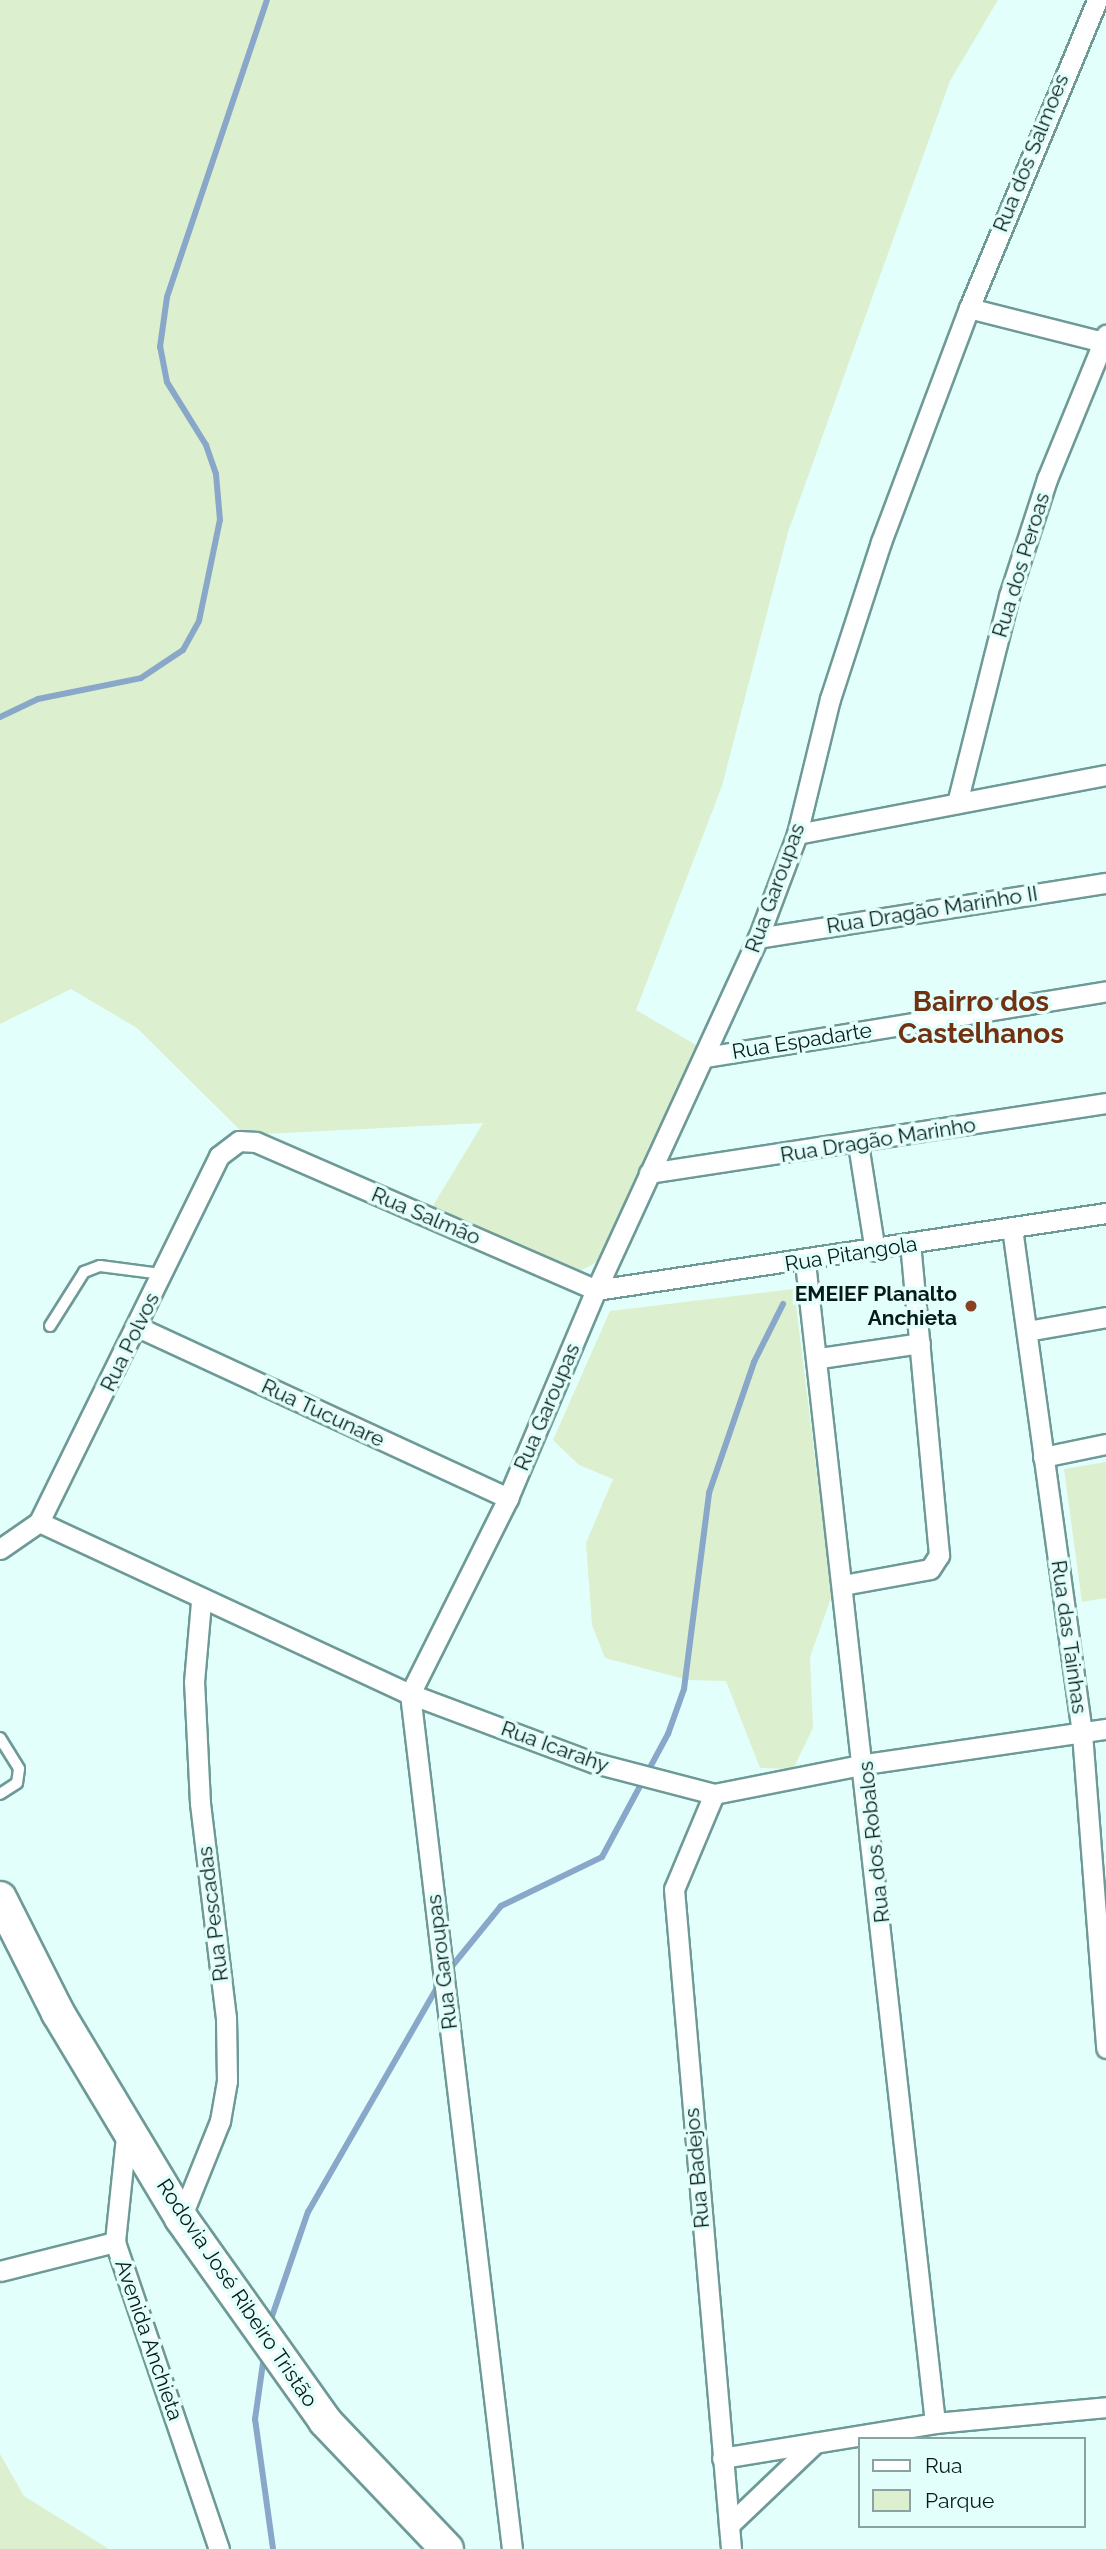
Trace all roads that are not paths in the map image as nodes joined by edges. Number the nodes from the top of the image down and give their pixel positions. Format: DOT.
graph roads {
  1 [pos="1097,0"];
  2 [pos="969,308"];
  3 [pos="1104,339"];
  4 [pos="1106,775"];
  5 [pos="957,803"];
  6 [pos="797,834"];
  7 [pos="1106,883"];
  8 [pos="758,937"];
  9 [pos="1106,991"];
  10 [pos="705,1057"];
  11 [pos="1106,1103"];
  12 [pos="256,1142"];
  13 [pos="858,1144"];
  14 [pos="649,1173"];
  15 [pos="1106,1213"];
  16 [pos="1012,1228"];
  17 [pos="910,1245"];
  18 [pos="875,1251"];
  19 [pos="805,1262"];
  20 [pos="163,1274"];
  21 [pos="596,1290"];
  22 [pos="1106,1317"];
  23 [pos="50,1326"];
  24 [pos="138,1327"];
  25 [pos="1027,1331"];
  26 [pos="920,1343"];
  27 [pos="820,1358"];
  28 [pos="1106,1444"];
  29 [pos="1043,1457"];
  30 [pos="508,1498"];
  31 [pos="39,1522"];
  32 [pos="0,1549"];
  33 [pos="843,1585"];
  34 [pos="201,1602"];
  35 [pos="410,1694"];
  36 [pos="1106,1729"];
  37 [pos="1082,1733"];
  38 [pos="0,1738"];
  39 [pos="866,1764"];
  40 [pos="0,1794"];
  41 [pos="714,1794"];
  42 [pos="0,1898"];
  43 [pos="0,1936"];
  44 [pos="58,2013"];
  45 [pos="1106,2048"];
  46 [pos="127,2126"];
  47 [pos="181,2218"];
  48 [pos="116,2242"];
  49 [pos="0,2271"];
  50 [pos="1106,2407"];
  51 [pos="935,2423"];
  52 [pos="815,2443"];
  53 [pos="722,2458"];
  54 [pos="729,2525"];
  55 [pos="219,2549"];
  56 [pos="447,2549"];
  57 [pos="512,2549"];
  58 [pos="731,2549"];
  1 -- 2 [label="street, Rua dos Salmoes"];
  2 -- 3 [label="street"];
  2 -- 6 [label="street, Rua Garoupas"];
  3 -- 5 [label="street, Rua dos Peroas"];
  4 -- 5 [label="street"];
  5 -- 6 [label="street"];
  6 -- 8 [label="street, Rua Garoupas"];
  7 -- 8 [label="street, Rua Dragão Marinho II"];
  8 -- 10 [label="street, Rua Garoupas"];
  9 -- 10 [label="street, Rua Espadarte"];
  10 -- 14 [label="street, Rua Garoupas"];
  11 -- 13 [label="street, Rua Dragão Marinho"];
  12 -- 20 [label="street, Rua Polvos"];
  12 -- 21 [label="street, Rua Salmão"];
  13 -- 14 [label="street, Rua Dragão Marinho"];
  13 -- 18 [label="street"];
  14 -- 21 [label="street, Rua Garoupas"];
  15 -- 16 [label="street, Rua Pitangola"];
  16 -- 17 [label="street, Rua Pitangola"];
  16 -- 25 [label="street, Rua das Tainhas"];
  17 -- 18 [label="street, Rua Pitangola"];
  17 -- 26 [label="street"];
  18 -- 19 [label="street, Rua Pitangola"];
  19 -- 21 [label="street, Rua Pitangola"];
  19 -- 27 [label="street, Rua dos Robalos"];
  20 -- 23 [label="lane"];
  20 -- 24 [label="street, Rua Polvos"];
  21 -- 30 [label="street, Rua Garoupas"];
  22 -- 25 [label="street"];
  24 -- 30 [label="street, Rua Tucunare"];
  24 -- 31 [label="street, Rua Polvos"];
  25 -- 29 [label="street, Rua das Tainhas"];
  26 -- 27 [label="street"];
  26 -- 33 [label="street"];
  27 -- 33 [label="street, Rua dos Robalos"];
  28 -- 29 [label="street"];
  29 -- 37 [label="street, Rua das Tainhas"];
  30 -- 35 [label="street, Rua Garoupas"];
  31 -- 32 [label="street, Rua Polvos"];
  31 -- 34 [label="street, Rua Icarahy"];
  33 -- 39 [label="street, Rua dos Robalos"];
  34 -- 35 [label="street, Rua Icarahy"];
  34 -- 47 [label="street, Rua Pescadas"];
  35 -- 41 [label="street, Rua Icarahy"];
  35 -- 57 [label="street, Rua Garoupas"];
  36 -- 37 [label="street, Rua Icarahy"];
  37 -- 39 [label="street, Rua Icarahy"];
  37 -- 45 [label="street, Rua das Tainhas"];
  38 -- 40 [label="lane"];
  39 -- 41 [label="street, Rua Icarahy"];
  39 -- 51 [label="street, Rua dos Robalos"];
  41 -- 53 [label="street, Rua Badejos"];
  42 -- 44 [label="main road"];
  43 -- 44 [label="main road"];
  44 -- 46 [label="main road, Rodovia José Ribeiro Tristão"];
  46 -- 47 [label="main road, Rodovia José Ribeiro Tristão"];
  46 -- 48 [label="street, Avenida Anchieta"];
  47 -- 56 [label="main road, Rodovia José Ribeiro Tristão"];
  48 -- 49 [label="street"];
  48 -- 55 [label="street, Avenida Anchieta"];
  50 -- 51 [label="street"];
  51 -- 52 [label="street"];
  52 -- 53 [label="street"];
  52 -- 54 [label="street"];
  53 -- 54 [label="street, Rua Badejos"];
  54 -- 58 [label="street, Rua Badejos"];
}
